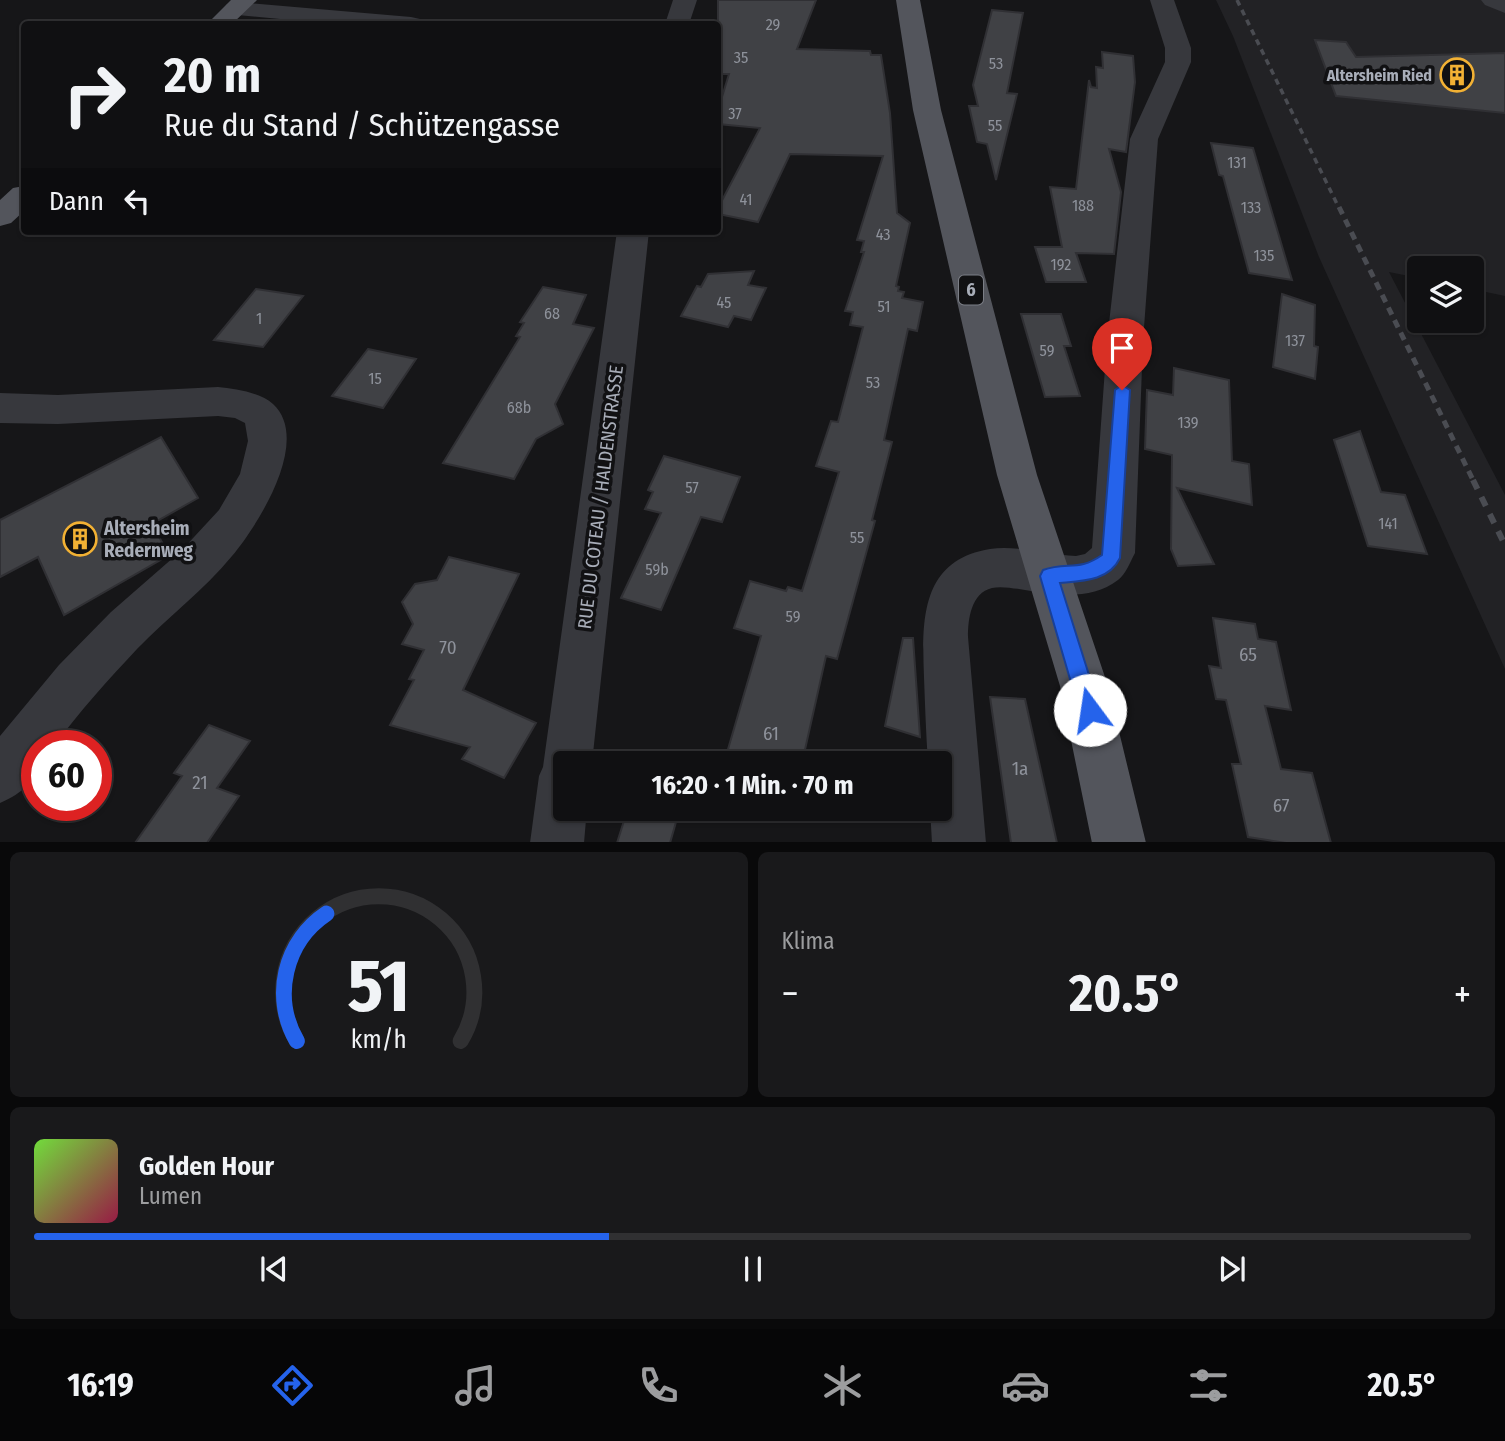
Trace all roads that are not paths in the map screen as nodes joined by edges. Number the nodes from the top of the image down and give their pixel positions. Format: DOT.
graph roads {
  1 [pos="685,0"];
  2 [pos="908,0"];
  3 [pos="1162,0"];
  4 [pos="1493,0"];
  5 [pos="1505,6"];
  6 [pos="233,11"];
  7 [pos="370,21"];
  8 [pos="678,21"];
  9 [pos="21,198"];
  10 [pos="0,216"];
  11 [pos="633,235"];
  12 [pos="0,408"];
  13 [pos="1049,576"];
  14 [pos="568,751"];
  15 [pos="0,777"];
  16 [pos="560,821"];
  17 [pos="557,842"];
  18 [pos="959,842"];
  19 [pos="1119,842"];
  1 -- 8 [label="street"];
  2 -- 13 [label="main road, 6"];
  3 -- 13 [label="street"];
  4 -- 5 [label="street"];
  6 -- 7 [label="street"];
  9 -- 10 [label="main road"];
  11 -- 14 [label="street, RUE DU COTEAU / HALDENSTRASSE"];
  12 -- 15 [label="street"];
  13 -- 18 [label="street"];
  13 -- 19 [label="main road, 6"];
  16 -- 17 [label="street"];
}
